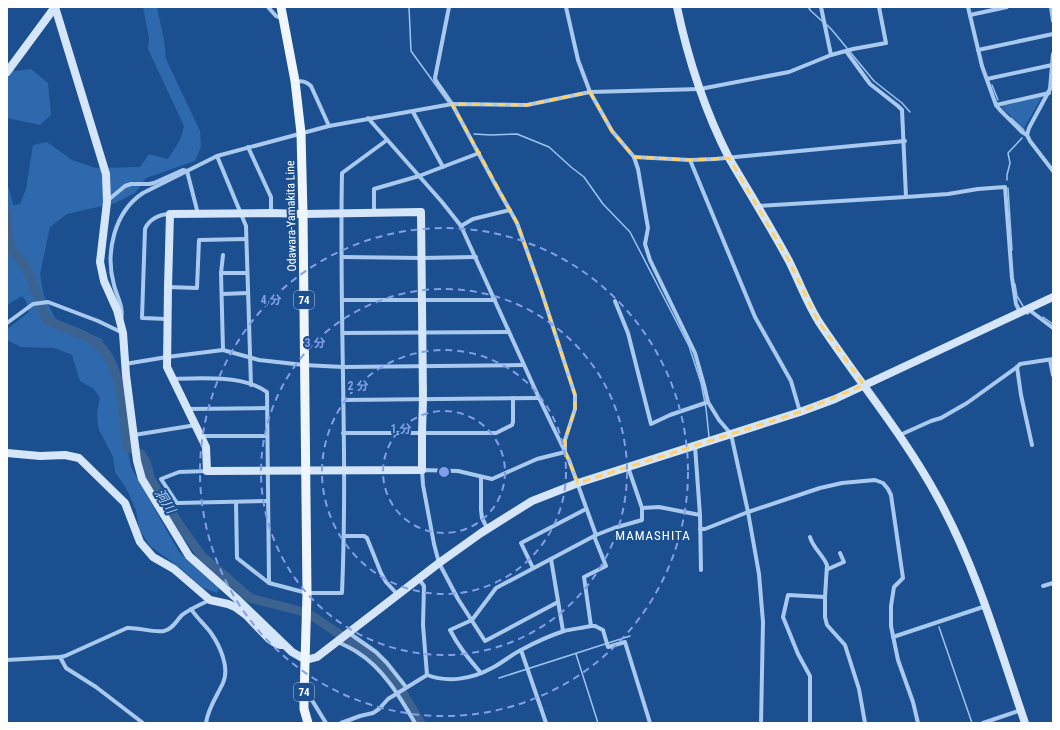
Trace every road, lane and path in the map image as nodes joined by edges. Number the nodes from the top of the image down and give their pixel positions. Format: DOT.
graph roads {
  1 [pos="55,7"];
  2 [pos="268,7"];
  3 [pos="281,7"];
  4 [pos="449,7"];
  5 [pos="566,7"];
  6 [pos="677,7"];
  7 [pos="822,7"];
  8 [pos="879,7"];
  9 [pos="968,7"];
  10 [pos="1007,7"];
  11 [pos="1051,7"];
  12 [pos="970,15"];
  13 [pos="283,19"];
  14 [pos="1053,21"];
  15 [pos="1053,34"];
  16 [pos="978,50"];
  17 [pos="846,51"];
  18 [pos="1053,54"];
  19 [pos="831,55"];
  20 [pos="1052,65"];
  21 [pos="7,72"];
  22 [pos="987,79"];
  23 [pos="295,81"];
  24 [pos="700,90"];
  25 [pos="590,92"];
  26 [pos="1049,93"];
  27 [pos="452,104"];
  28 [pos="996,105"];
  29 [pos="413,112"];
  30 [pos="368,118"];
  31 [pos="329,126"];
  32 [pos="301,133"];
  33 [pos="1027,135"];
  34 [pos="387,140"];
  35 [pos="905,142"];
  36 [pos="248,147"];
  37 [pos="478,153"];
  38 [pos="217,156"];
  39 [pos="634,157"];
  40 [pos="729,158"];
  41 [pos="690,160"];
  42 [pos="443,167"];
  43 [pos="187,171"];
  44 [pos="1053,171"];
  45 [pos="419,176"];
  46 [pos="906,197"];
  47 [pos="107,202"];
  48 [pos="757,206"];
  49 [pos="510,210"];
  50 [pos="374,212"];
  51 [pos="241,213"];
  52 [pos="272,213"];
  53 [pos="341,213"];
  54 [pos="170,214"];
  55 [pos="198,214"];
  56 [pos="303,214"];
  57 [pos="462,226"];
  58 [pos="246,239"];
  59 [pos="223,255"];
  60 [pos="476,257"];
  61 [pos="342,258"];
  62 [pos="421,258"];
  63 [pos="247,272"];
  64 [pos="221,273"];
  65 [pos="168,287"];
  66 [pos="248,293"];
  67 [pos="222,294"];
  68 [pos="1053,297"];
  69 [pos="342,300"];
  70 [pos="495,300"];
  71 [pos="614,300"];
  72 [pos="421,301"];
  73 [pos="1024,310"];
  74 [pos="167,319"];
  75 [pos="7,323"];
  76 [pos="120,324"];
  77 [pos="1053,328"];
  78 [pos="509,332"];
  79 [pos="123,333"];
  80 [pos="343,333"];
  81 [pos="421,333"];
  82 [pos="223,350"];
  83 [pos="250,356"];
  84 [pos="167,357"];
  85 [pos="1051,359"];
  86 [pos="125,364"];
  87 [pos="304,365"];
  88 [pos="523,365"];
  89 [pos="343,366"];
  90 [pos="423,366"];
  91 [pos="1017,367"];
  92 [pos="1053,375"];
  93 [pos="172,379"];
  94 [pos="252,385"];
  95 [pos="864,385"];
  96 [pos="513,398"];
  97 [pos="538,398"];
  98 [pos="423,399"];
  99 [pos="343,400"];
  100 [pos="705,403"];
  101 [pos="267,408"];
  102 [pos="187,409"];
  103 [pos="800,412"];
  104 [pos="196,425"];
  105 [pos="343,433"];
  106 [pos="422,433"];
  107 [pos="731,434"];
  108 [pos="134,435"];
  109 [pos="900,435"];
  110 [pos="202,436"];
  111 [pos="267,436"];
  112 [pos="1032,445"];
  113 [pos="695,446"];
  114 [pos="565,452"];
  115 [pos="7,453"];
  116 [pos="628,467"];
  117 [pos="306,470"];
  118 [pos="344,470"];
  119 [pos="422,470"];
  120 [pos="268,471"];
  121 [pos="207,472"];
  122 [pos="482,477"];
  123 [pos="578,483"];
  124 [pos="236,502"];
  125 [pos="268,502"];
  126 [pos="642,508"];
  127 [pos="586,509"];
  128 [pos="748,512"];
  129 [pos="700,515"];
  130 [pos="487,528"];
  131 [pos="700,529"];
  132 [pos="344,536"];
  133 [pos="595,536"];
  134 [pos="810,537"];
  135 [pos="840,553"];
  136 [pos="551,559"];
  137 [pos="439,563"];
  138 [pos="533,568"];
  139 [pos="828,569"];
  140 [pos="701,570"];
  141 [pos="419,579"];
  142 [pos="269,583"];
  143 [pos="1053,583"];
  144 [pos="1043,586"];
  145 [pos="307,594"];
  146 [pos="398,596"];
  147 [pos="825,597"];
  148 [pos="210,600"];
  149 [pos="558,602"];
  150 [pos="986,606"];
  151 [pos="191,609"];
  152 [pos="472,620"];
  153 [pos="591,626"];
  154 [pos="563,631"];
  155 [pos="348,633"];
  156 [pos="893,637"];
  157 [pos="338,642"];
  158 [pos="283,645"];
  159 [pos="521,650"];
  160 [pos="60,657"];
  161 [pos="7,660"];
  162 [pos="306,660"];
  163 [pos="481,673"];
  164 [pos="427,674"];
  165 [pos="405,687"];
  166 [pos="396,693"];
  167 [pos="304,698"];
  168 [pos="1021,710"];
  169 [pos="143,723"];
  170 [pos="206,723"];
  171 [pos="308,723"];
  172 [pos="326,723"];
  173 [pos="341,723"];
  174 [pos="415,723"];
  175 [pos="546,723"];
  176 [pos="650,723"];
  177 [pos="761,723"];
  178 [pos="810,723"];
  179 [pos="865,723"];
  180 [pos="918,723"];
  181 [pos="983,723"];
  182 [pos="1025,723"];
  1 -- 21 [label="street"];
  1 -- 47 [label="street"];
  2 -- 13 [label="street"];
  3 -- 13 [label="main road, Odawara-Yamakita Line / 74"];
  4 -- 27 [label="street"];
  5 -- 25 [label="street"];
  6 -- 24 [label="street"];
  7 -- 19 [label="street"];
  8 -- 17 [label="street"];
  9 -- 12 [label="street"];
  10 -- 12 [label="street"];
  11 -- 14 [label="street"];
  12 -- 16 [label="street"];
  13 -- 23 [label="main road, Odawara-Yamakita Line / 74"];
  15 -- 16 [label="street"];
  16 -- 22 [label="street"];
  17 -- 19 [label="street"];
  17 -- 35 [label="street"];
  18 -- 20 [label="street"];
  19 -- 24 [label="street"];
  20 -- 22 [label="street"];
  20 -- 26 [label="street"];
  22 -- 28 [label="street"];
  23 -- 31 [label="street"];
  23 -- 32 [label="main road, Odawara-Yamakita Line / 74"];
  24 -- 25 [label="street"];
  24 -- 40 [label="street"];
  25 -- 27 [label="street"];
  25 -- 39 [label="street"];
  26 -- 28 [label="street"];
  26 -- 33 [label="street"];
  27 -- 29 [label="street"];
  27 -- 37 [label="street"];
  28 -- 33 [label="street"];
  29 -- 30 [label="street"];
  29 -- 42 [label="street"];
  30 -- 31 [label="street"];
  30 -- 34 [label="street"];
  31 -- 32 [label="street"];
  32 -- 36 [label="street"];
  32 -- 56 [label="main road, Odawara-Yamakita Line / 74"];
  33 -- 44 [label="street"];
  34 -- 45 [label="street"];
  34 -- 53 [label="street"];
  35 -- 40 [label="street"];
  35 -- 46 [label="street"];
  36 -- 38 [label="street"];
  36 -- 52 [label="street"];
  37 -- 42 [label="street"];
  37 -- 49 [label="street"];
  38 -- 43 [label="street"];
  38 -- 51 [label="street"];
  39 -- 41 [label="street"];
  39 -- 100 [label="street"];
  40 -- 41 [label="street"];
  40 -- 48 [label="street"];
  41 -- 103 [label="street"];
  42 -- 45 [label="street"];
  43 -- 47 [label="street"];
  43 -- 55 [label="street"];
  43 -- 76 [label="street"];
  45 -- 50 [label="street"];
  45 -- 57 [label="street"];
  46 -- 48 [label="street"];
  46 -- 73 [label="street"];
  47 -- 76 [label="street"];
  48 -- 95 [label="street"];
  49 -- 57 [label="street"];
  49 -- 114 [label="street"];
  50 -- 53 [label="street"];
  50 -- 62 [label="street"];
  51 -- 52 [label="street"];
  51 -- 55 [label="street"];
  51 -- 58 [label="street"];
  52 -- 56 [label="street"];
  53 -- 56 [label="street"];
  53 -- 61 [label="street"];
  54 -- 55 [label="street"];
  54 -- 65 [label="street"];
  54 -- 74 [label="street"];
  56 -- 87 [label="main road, Odawara-Yamakita Line / 74"];
  57 -- 60 [label="street"];
  58 -- 63 [label="street"];
  58 -- 65 [label="street"];
  59 -- 64 [label="street"];
  60 -- 62 [label="street"];
  60 -- 70 [label="street"];
  61 -- 62 [label="street"];
  61 -- 69 [label="street"];
  62 -- 72 [label="street"];
  63 -- 64 [label="street"];
  63 -- 66 [label="street"];
  64 -- 67 [label="street"];
  65 -- 74 [label="street"];
  66 -- 67 [label="street"];
  66 -- 83 [label="street"];
  67 -- 82 [label="street"];
  68 -- 73 [label="street"];
  69 -- 72 [label="street"];
  69 -- 80 [label="street"];
  70 -- 72 [label="street"];
  70 -- 78 [label="street"];
  71 -- 100 [label="street"];
  72 -- 81 [label="street"];
  73 -- 77 [label="street"];
  73 -- 95 [label="street"];
  74 -- 84 [label="street"];
  75 -- 79 [label="street"];
  76 -- 79 [label="street"];
  78 -- 81 [label="street"];
  78 -- 88 [label="street"];
  79 -- 86 [label="street"];
  80 -- 81 [label="street"];
  80 -- 89 [label="street"];
  81 -- 90 [label="street"];
  82 -- 83 [label="street"];
  82 -- 84 [label="street"];
  83 -- 87 [label="street"];
  83 -- 94 [label="street"];
  84 -- 86 [label="street"];
  84 -- 93 [label="street"];
  85 -- 91 [label="street"];
  85 -- 92 [label="street"];
  86 -- 108 [label="street"];
  87 -- 89 [label="street"];
  87 -- 117 [label="main road, Odawara-Yamakita Line / 74"];
  88 -- 90 [label="street"];
  88 -- 97 [label="street"];
  89 -- 90 [label="street"];
  89 -- 99 [label="street"];
  90 -- 98 [label="street"];
  91 -- 109 [label="street"];
  91 -- 112 [label="street"];
  93 -- 94 [label="street"];
  93 -- 102 [label="street"];
  94 -- 101 [label="street"];
  95 -- 103 [label="street"];
  95 -- 109 [label="street"];
  96 -- 97 [label="street"];
  96 -- 98 [label="street"];
  96 -- 106 [label="street"];
  97 -- 114 [label="street"];
  98 -- 99 [label="street"];
  98 -- 106 [label="street"];
  99 -- 105 [label="street"];
  100 -- 107 [label="street"];
  101 -- 102 [label="street"];
  101 -- 111 [label="street"];
  102 -- 104 [label="street"];
  103 -- 107 [label="street"];
  104 -- 108 [label="street"];
  104 -- 110 [label="street"];
  105 -- 106 [label="street"];
  105 -- 118 [label="street"];
  106 -- 119 [label="street"];
  107 -- 113 [label="street"];
  107 -- 128 [label="street"];
  108 -- 158 [label="street"];
  109 -- 150 [label="street"];
  110 -- 111 [label="street"];
  110 -- 121 [label="street"];
  111 -- 120 [label="street"];
  113 -- 116 [label="street"];
  113 -- 129 [label="street"];
  114 -- 122 [label="street"];
  114 -- 123 [label="street"];
  115 -- 148 [label="street"];
  116 -- 123 [label="street"];
  116 -- 126 [label="street"];
  117 -- 118 [label="street"];
  117 -- 120 [label="street"];
  117 -- 145 [label="main road, Odawara-Yamakita Line / 74"];
  118 -- 119 [label="street"];
  118 -- 132 [label="street"];
  119 -- 122 [label="street"];
  119 -- 137 [label="street"];
  120 -- 121 [label="street"];
  120 -- 125 [label="street"];
  121 -- 124 [label="street"];
  122 -- 130 [label="street"];
  123 -- 127 [label="street"];
  123 -- 130 [label="street"];
  124 -- 125 [label="street"];
  124 -- 142 [label="street"];
  125 -- 142 [label="street"];
  126 -- 129 [label="street"];
  126 -- 133 [label="street"];
  127 -- 133 [label="street"];
  127 -- 138 [label="street"];
  128 -- 131 [label="street"];
  128 -- 156 [label="street"];
  128 -- 177 [label="street"];
  129 -- 131 [label="street"];
  130 -- 137 [label="street"];
  131 -- 140 [label="street"];
  132 -- 145 [label="street"];
  132 -- 146 [label="street"];
  133 -- 136 [label="street"];
  133 -- 153 [label="street"];
  134 -- 139 [label="street"];
  135 -- 139 [label="street"];
  136 -- 138 [label="street"];
  136 -- 149 [label="street"];
  137 -- 141 [label="street"];
  137 -- 152 [label="street"];
  138 -- 152 [label="street"];
  139 -- 147 [label="street"];
  141 -- 146 [label="street"];
  141 -- 164 [label="street"];
  142 -- 145 [label="street"];
  143 -- 144 [label="street"];
  145 -- 162 [label="main road, 74"];
  146 -- 155 [label="street"];
  147 -- 178 [label="street"];
  147 -- 179 [label="street"];
  148 -- 151 [label="street"];
  148 -- 158 [label="street"];
  149 -- 152 [label="street"];
  149 -- 154 [label="street"];
  150 -- 156 [label="street"];
  150 -- 168 [label="street"];
  151 -- 160 [label="street"];
  151 -- 170 [label="street"];
  152 -- 163 [label="street"];
  153 -- 154 [label="street"];
  153 -- 176 [label="street"];
  154 -- 159 [label="street"];
  155 -- 157 [label="street"];
  155 -- 165 [label="street"];
  156 -- 180 [label="street"];
  157 -- 162 [label="street"];
  157 -- 166 [label="street"];
  158 -- 162 [label="street"];
  159 -- 163 [label="street"];
  159 -- 175 [label="street"];
  160 -- 161 [label="street"];
  160 -- 169 [label="street"];
  162 -- 167 [label="main road, 74"];
  163 -- 164 [label="street"];
  164 -- 165 [label="street"];
  165 -- 166 [label="street"];
  166 -- 173 [label="street"];
  166 -- 174 [label="street"];
  167 -- 171 [label="main road, 74"];
  167 -- 172 [label="street"];
  168 -- 181 [label="street"];
  168 -- 182 [label="street"];
}
